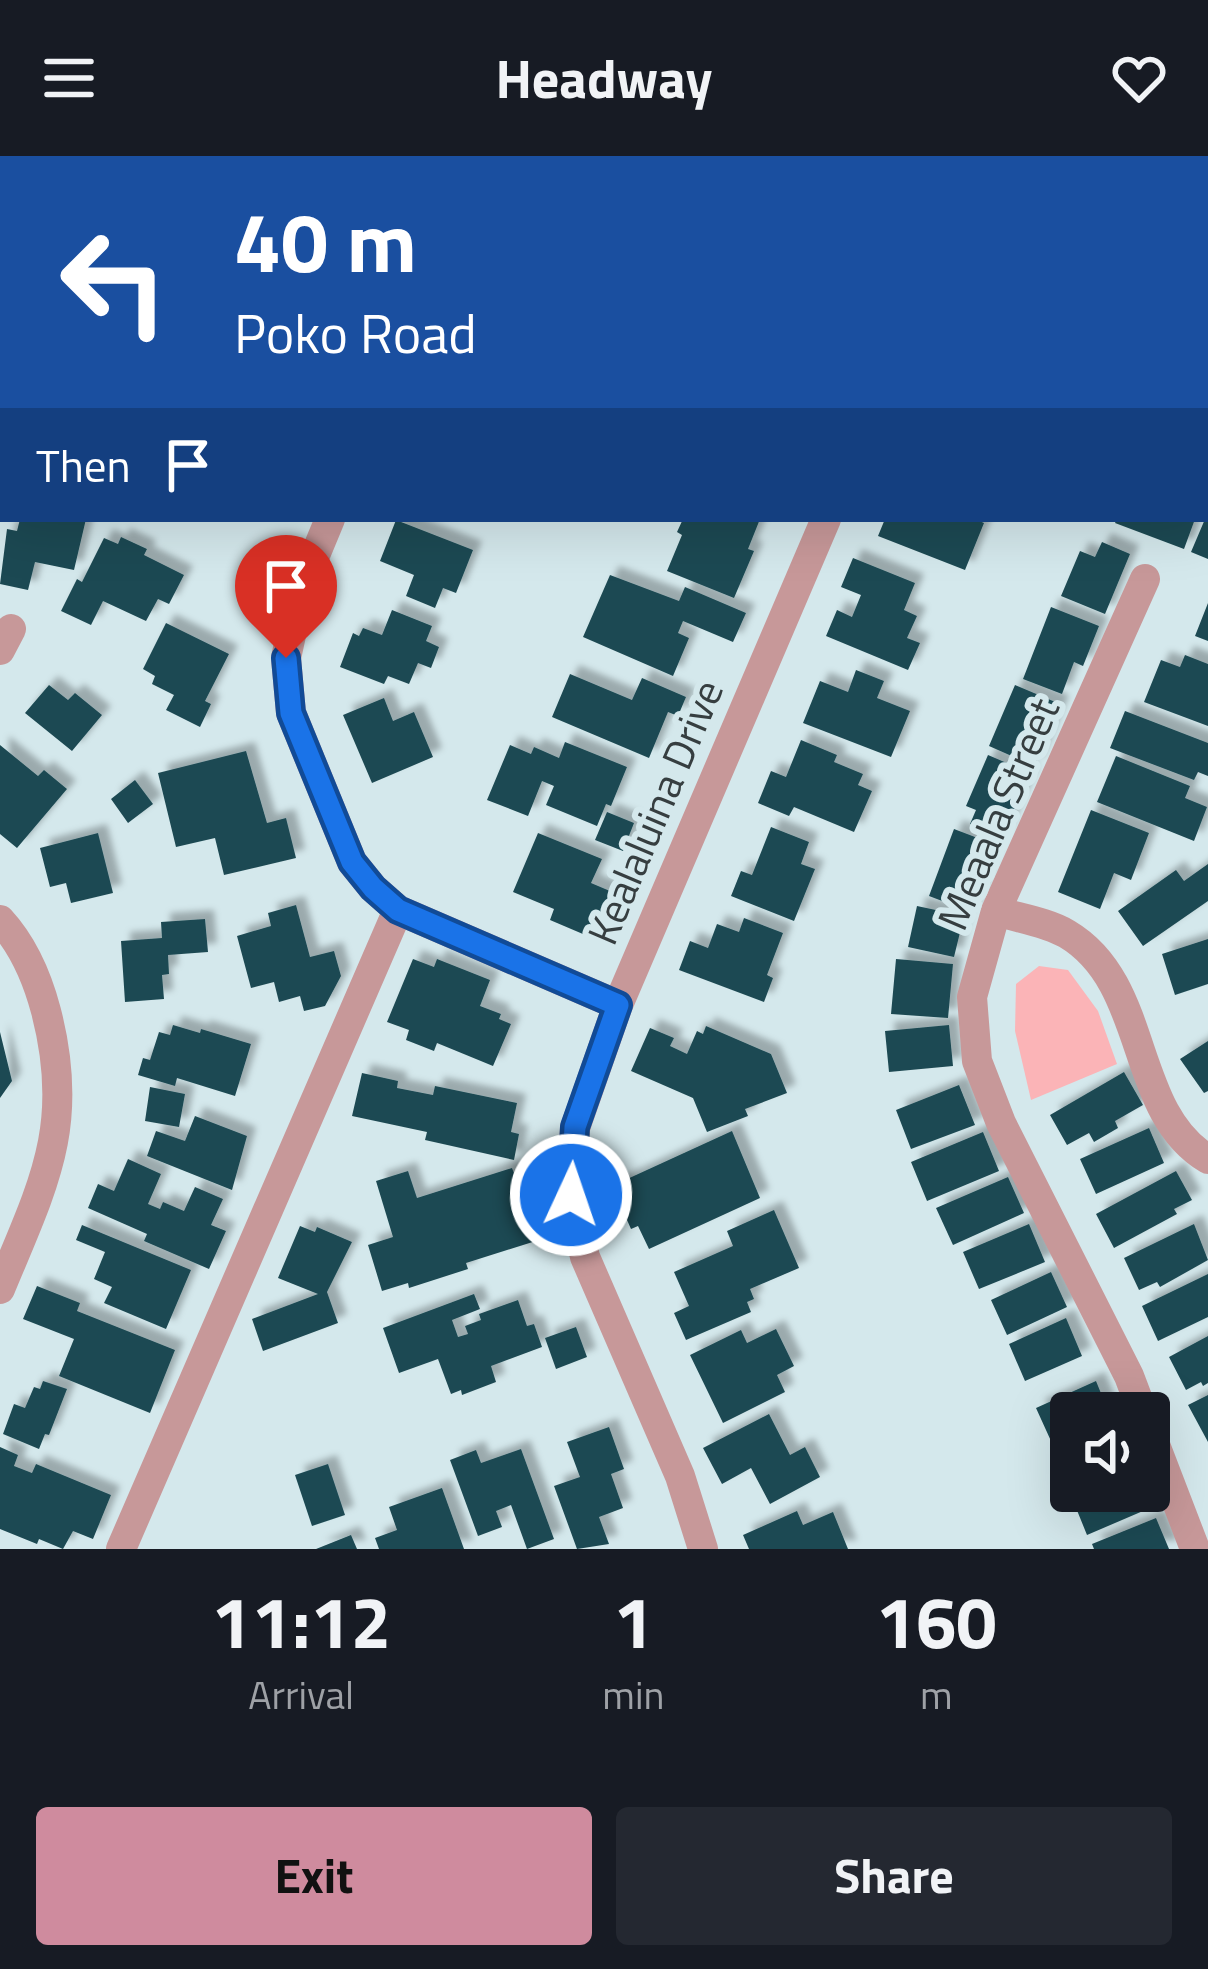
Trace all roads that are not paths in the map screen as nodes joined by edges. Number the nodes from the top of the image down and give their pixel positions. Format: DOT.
graph roads {
  1 [pos="329,522"];
  2 [pos="825,522"];
  3 [pos="1145,579"];
  4 [pos="398,910"];
  5 [pos="996,911"];
  6 [pos="0,920"];
  7 [pos="618,1005"];
  8 [pos="1208,1160"];
  9 [pos="0,1289"];
  10 [pos="1135,1392"];
  11 [pos="1170,1484"];
  12 [pos="122,1549"];
  13 [pos="703,1549"];
  14 [pos="1195,1549"];
  1 -- 4 [label="street"];
  2 -- 7 [label="street, Kealaluina Drive"];
  3 -- 5 [label="street, Meaala Street"];
  4 -- 7 [label="street"];
  4 -- 12 [label="street"];
  5 -- 8 [label="street"];
  5 -- 10 [label="street, Meaala Street"];
  6 -- 9 [label="street"];
  7 -- 13 [label="street, Kealaluina Drive"];
  11 -- 14 [label="street"];
}
